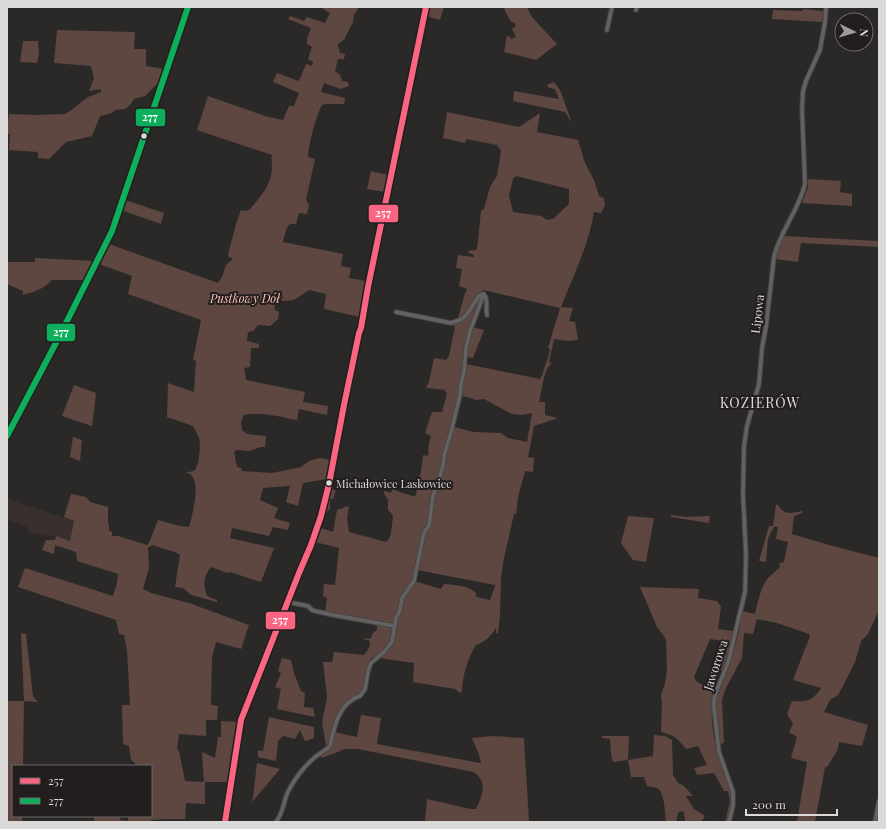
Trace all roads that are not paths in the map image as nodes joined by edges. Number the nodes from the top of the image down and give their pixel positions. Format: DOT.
graph roads {
  1 [pos="188,7"];
  2 [pos="426,7"];
  3 [pos="612,7"];
  4 [pos="826,7"];
  5 [pos="607,30"];
  6 [pos="483,294"];
  7 [pos="396,312"];
  8 [pos="487,316"];
  9 [pos="7,436"];
  10 [pos="288,602"];
  11 [pos="395,626"];
  12 [pos="736,630"];
  13 [pos="879,801"];
  14 [pos="225,822"];
  15 [pos="276,822"];
  16 [pos="729,822"];
  17 [pos="875,822"];
  1 -- 9 [label="street"];
  2 -- 10 [label="street"];
  3 -- 5 [label="street"];
  4 -- 12 [label="street, Lipowa"];
  6 -- 7 [label="street"];
  6 -- 8 [label="street"];
  6 -- 11 [label="street"];
  10 -- 11 [label="street"];
  10 -- 14 [label="street"];
  11 -- 15 [label="street"];
  12 -- 16 [label="street, Jaworowa"];
  13 -- 17 [label="street"];
}
